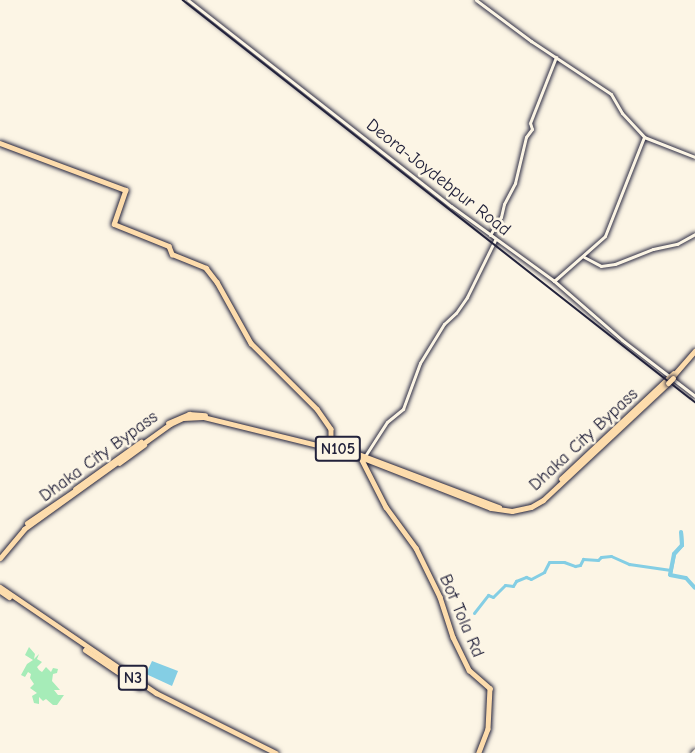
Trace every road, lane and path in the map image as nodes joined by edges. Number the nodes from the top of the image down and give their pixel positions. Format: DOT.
graph roads {
  1 [pos="188,0"];
  2 [pos="476,0"];
  3 [pos="556,57"];
  4 [pos="644,137"];
  5 [pos="0,143"];
  6 [pos="695,157"];
  7 [pos="695,234"];
  8 [pos="489,235"];
  9 [pos="495,239"];
  10 [pos="584,257"];
  11 [pos="554,281"];
  12 [pos="695,352"];
  13 [pos="671,379"];
  14 [pos="695,396"];
  15 [pos="340,448"];
  16 [pos="363,457"];
  17 [pos="73,493"];
  18 [pos="0,552"];
  19 [pos="0,558"];
  20 [pos="0,586"];
  21 [pos="0,591"];
  22 [pos="270,753"];
  23 [pos="276,753"];
  24 [pos="479,753"];
  1 -- 8 [label="street, Deora-Joydebpur Road"];
  2 -- 3 [label="street"];
  3 -- 4 [label="street"];
  3 -- 8 [label="street"];
  4 -- 6 [label="street"];
  4 -- 10 [label="street"];
  5 -- 15 [label="main road"];
  7 -- 10 [label="street"];
  8 -- 9 [label="street, Deora-Joydebpur Road"];
  9 -- 11 [label="street, Deora-Joydebpur Road"];
  9 -- 16 [label="street"];
  10 -- 11 [label="street"];
  11 -- 13 [label="street, Deora-Joydebpur Road"];
  12 -- 13 [label="highway, Dhaka City Bypass / N105"];
  13 -- 14 [label="street, Deora-Joydebpur Road"];
  13 -- 16 [label="main road"];
  13 -- 17 [label="highway, Dhaka City Bypass / N105"];
  13 -- 17 [label="highway, Dhaka City Bypass / N105"];
  15 -- 16 [label="main road"];
  15 -- 17 [label="main road"];
  16 -- 17 [label="main road"];
  16 -- 24 [label="main road, Bot Tola Rd"];
  17 -- 18 [label="highway, Dhaka City Bypass / N105"];
  17 -- 19 [label="highway, Dhaka City Bypass / N105"];
  20 -- 23 [label="highway, N3"];
  21 -- 22 [label="highway, N3"];
}
